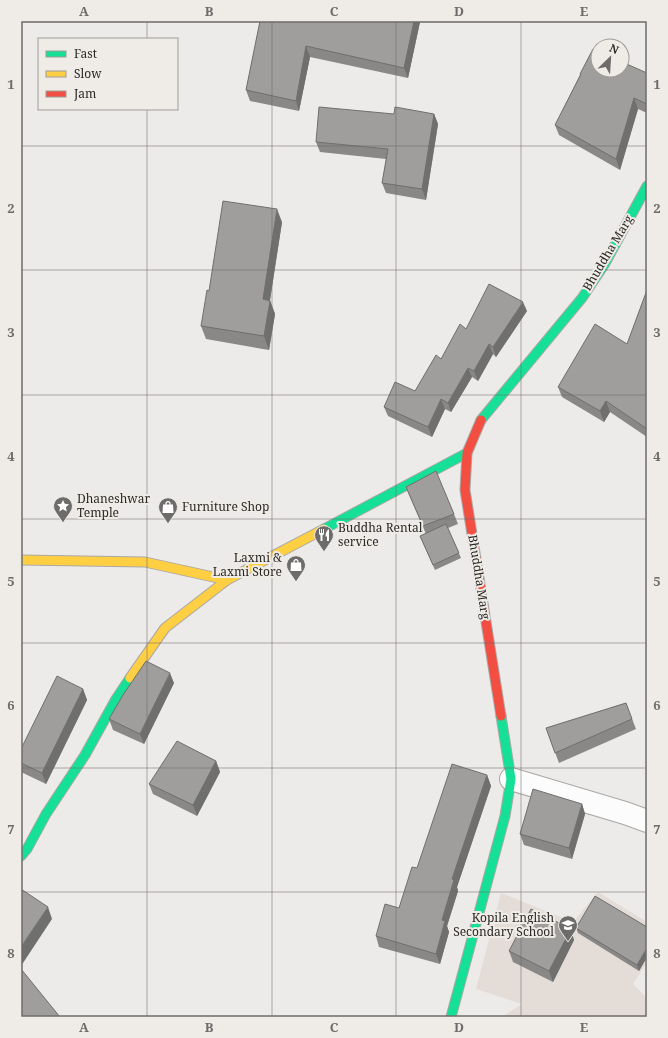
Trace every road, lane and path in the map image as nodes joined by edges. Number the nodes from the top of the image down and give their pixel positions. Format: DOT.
graph roads {
  1 [pos="647,186"];
  2 [pos="467,453"];
  3 [pos="21,560"];
  4 [pos="227,580"];
  5 [pos="511,779"];
  6 [pos="647,821"];
  7 [pos="21,856"];
  8 [pos="451,1017"];
  1 -- 2 [label="street, Bhuddha Marg"];
  2 -- 4 [label="street"];
  2 -- 5 [label="street, Bhuddha Marg"];
  3 -- 4 [label="street"];
  4 -- 7 [label="street"];
  5 -- 6 [label="street"];
  5 -- 8 [label="street, Bhuddha Marg"];
}
